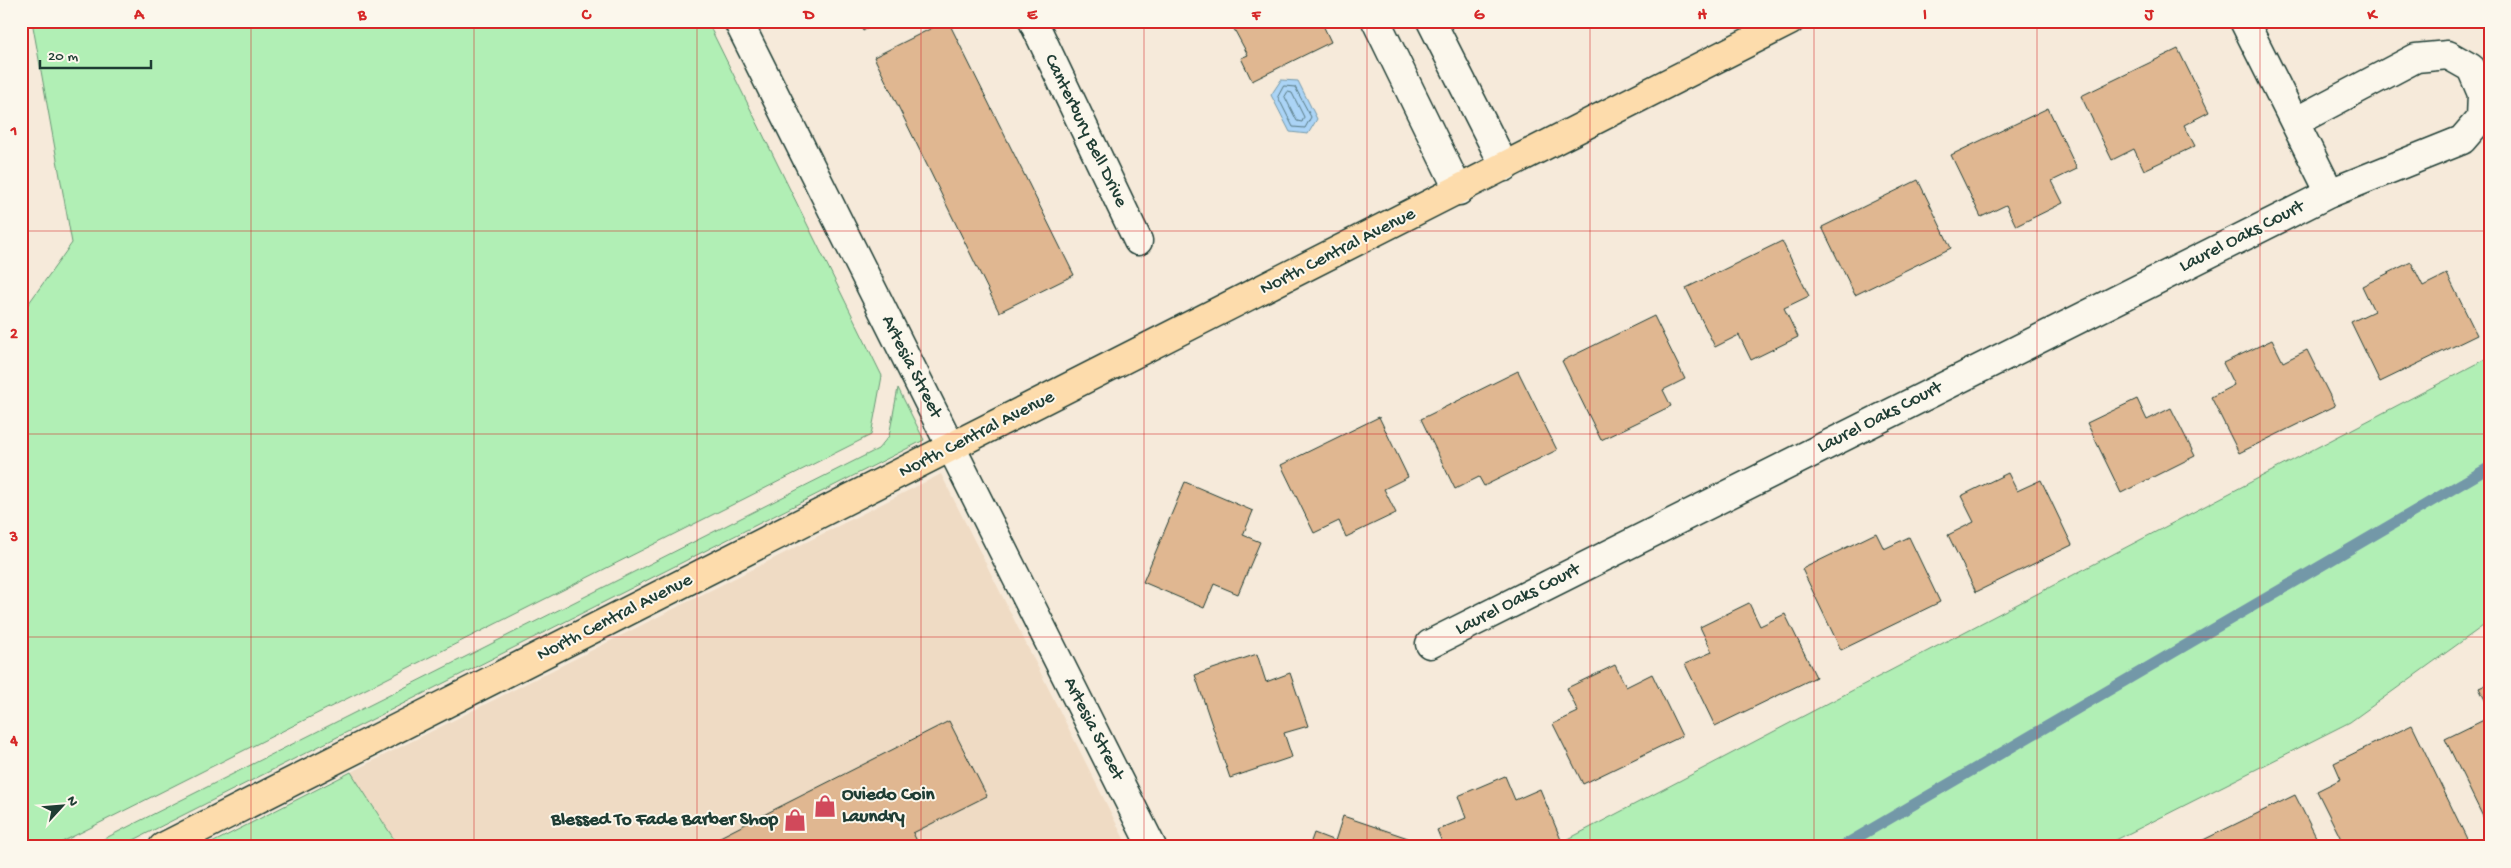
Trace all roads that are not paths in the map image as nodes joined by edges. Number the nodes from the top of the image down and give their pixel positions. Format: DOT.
graph roads {
  1 [pos="738,21"];
  2 [pos="1033,21"];
  3 [pos="1376,21"];
  4 [pos="1431,21"];
  5 [pos="1790,21"];
  6 [pos="2244,21"];
  7 [pos="2294,122"];
  8 [pos="1505,167"];
  9 [pos="1459,191"];
  10 [pos="2330,192"];
  11 [pos="1138,241"];
  12 [pos="952,448"];
  13 [pos="1430,644"];
  14 [pos="163,847"];
  15 [pos="1152,847"];
  1 -- 12 [label="street, Artesia Street"];
  2 -- 11 [label="street, Canterbury Bell Drive"];
  3 -- 9 [label="street"];
  4 -- 8 [label="street"];
  5 -- 8 [label="main road, North Central Avenue"];
  6 -- 7 [label="street"];
  7 -- 10 [label="street"];
  7 -- 10 [label="street, Laurel Oaks Court"];
  8 -- 9 [label="main road, North Central Avenue"];
  9 -- 12 [label="main road, North Central Avenue"];
  10 -- 13 [label="street, Laurel Oaks Court"];
  12 -- 14 [label="main road, North Central Avenue"];
  12 -- 15 [label="street, Artesia Street"];
}
